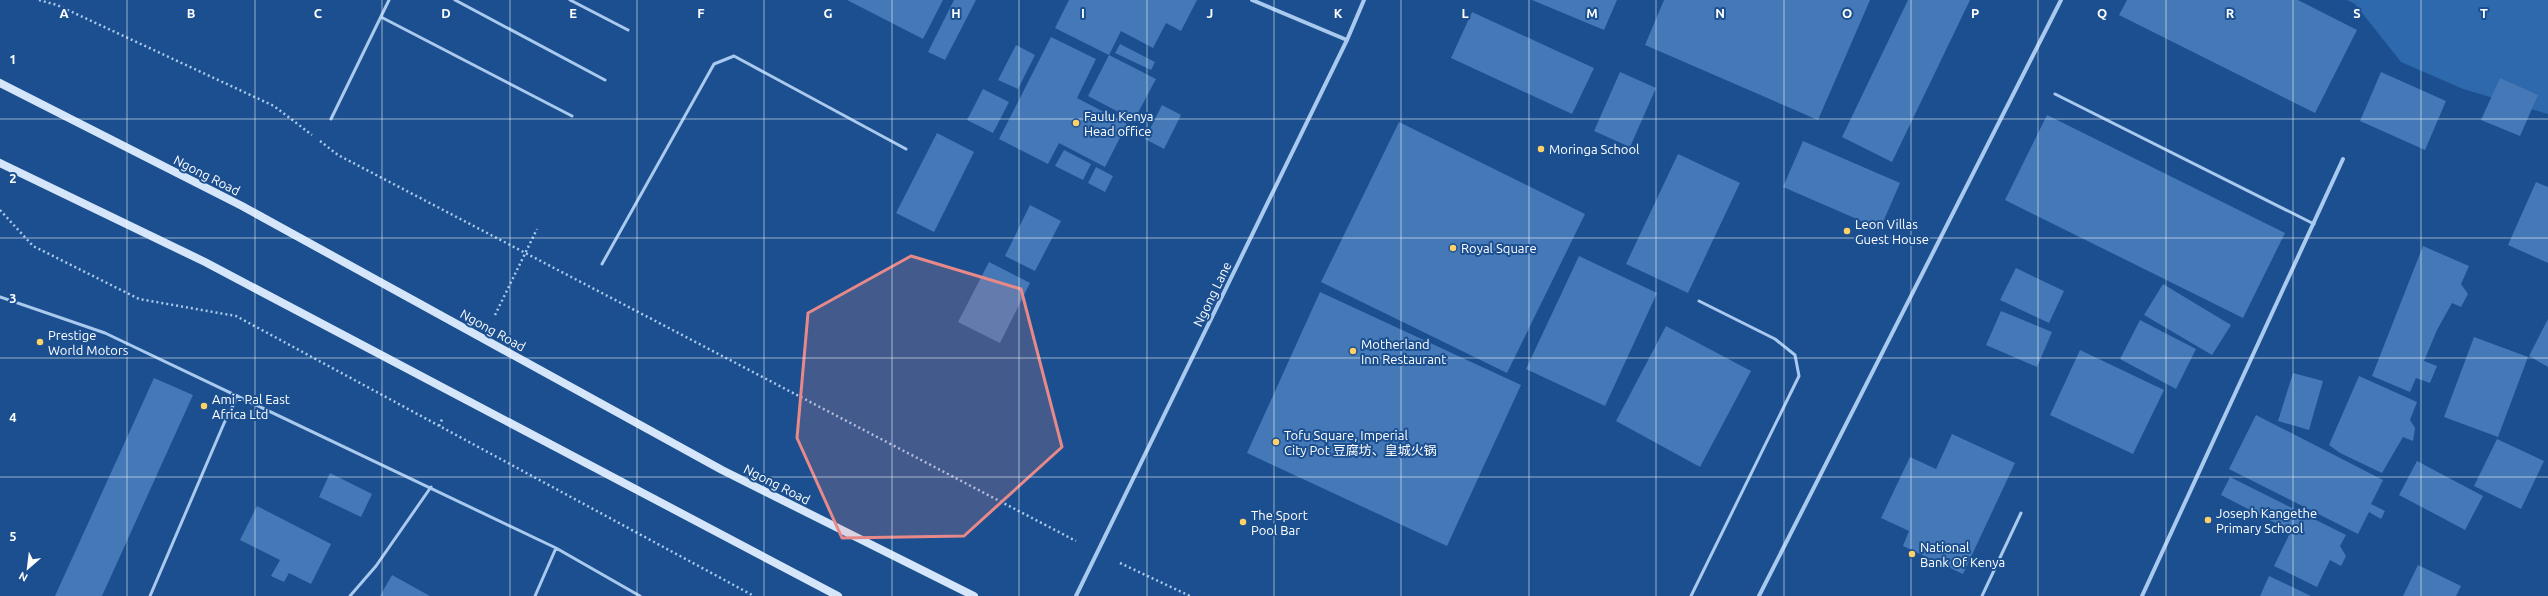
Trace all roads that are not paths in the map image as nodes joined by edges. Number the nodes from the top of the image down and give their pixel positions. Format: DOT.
graph roads {
  1 [pos="389,0"];
  2 [pos="455,0"];
  3 [pos="570,0"];
  4 [pos="1252,0"];
  5 [pos="1364,0"];
  6 [pos="2061,0"];
  7 [pos="381,17"];
  8 [pos="628,30"];
  9 [pos="1347,40"];
  10 [pos="605,80"];
  11 [pos="0,83"];
  12 [pos="2055,94"];
  13 [pos="572,116"];
  14 [pos="331,119"];
  15 [pos="906,149"];
  16 [pos="2343,159"];
  17 [pos="0,163"];
  18 [pos="2314,224"];
  19 [pos="602,264"];
  20 [pos="0,297"];
  21 [pos="1699,301"];
  22 [pos="238,396"];
  23 [pos="431,487"];
  24 [pos="2021,513"];
  25 [pos="556,548"];
  26 [pos="150,596"];
  27 [pos="350,596"];
  28 [pos="535,596"];
  29 [pos="640,596"];
  30 [pos="838,596"];
  31 [pos="974,596"];
  32 [pos="1076,596"];
  33 [pos="1691,596"];
  34 [pos="1759,596"];
  35 [pos="1982,596"];
  36 [pos="2142,596"];
  1 -- 7 [label="lane"];
  2 -- 10 [label="lane"];
  3 -- 8 [label="lane"];
  4 -- 9 [label="street"];
  5 -- 9 [label="street, Ngong Lane"];
  6 -- 34 [label="street"];
  7 -- 13 [label="lane"];
  7 -- 14 [label="lane"];
  9 -- 32 [label="street, Ngong Lane"];
  11 -- 31 [label="main road, Ngong Road"];
  12 -- 18 [label="lane"];
  15 -- 19 [label="lane"];
  16 -- 18 [label="street"];
  17 -- 30 [label="main road"];
  18 -- 36 [label="street"];
  20 -- 22 [label="lane"];
  21 -- 33 [label="lane"];
  22 -- 23 [label="lane"];
  22 -- 26 [label="lane"];
  23 -- 25 [label="lane"];
  23 -- 27 [label="lane"];
  24 -- 35 [label="lane"];
  25 -- 28 [label="lane"];
  25 -- 29 [label="lane"];
}
